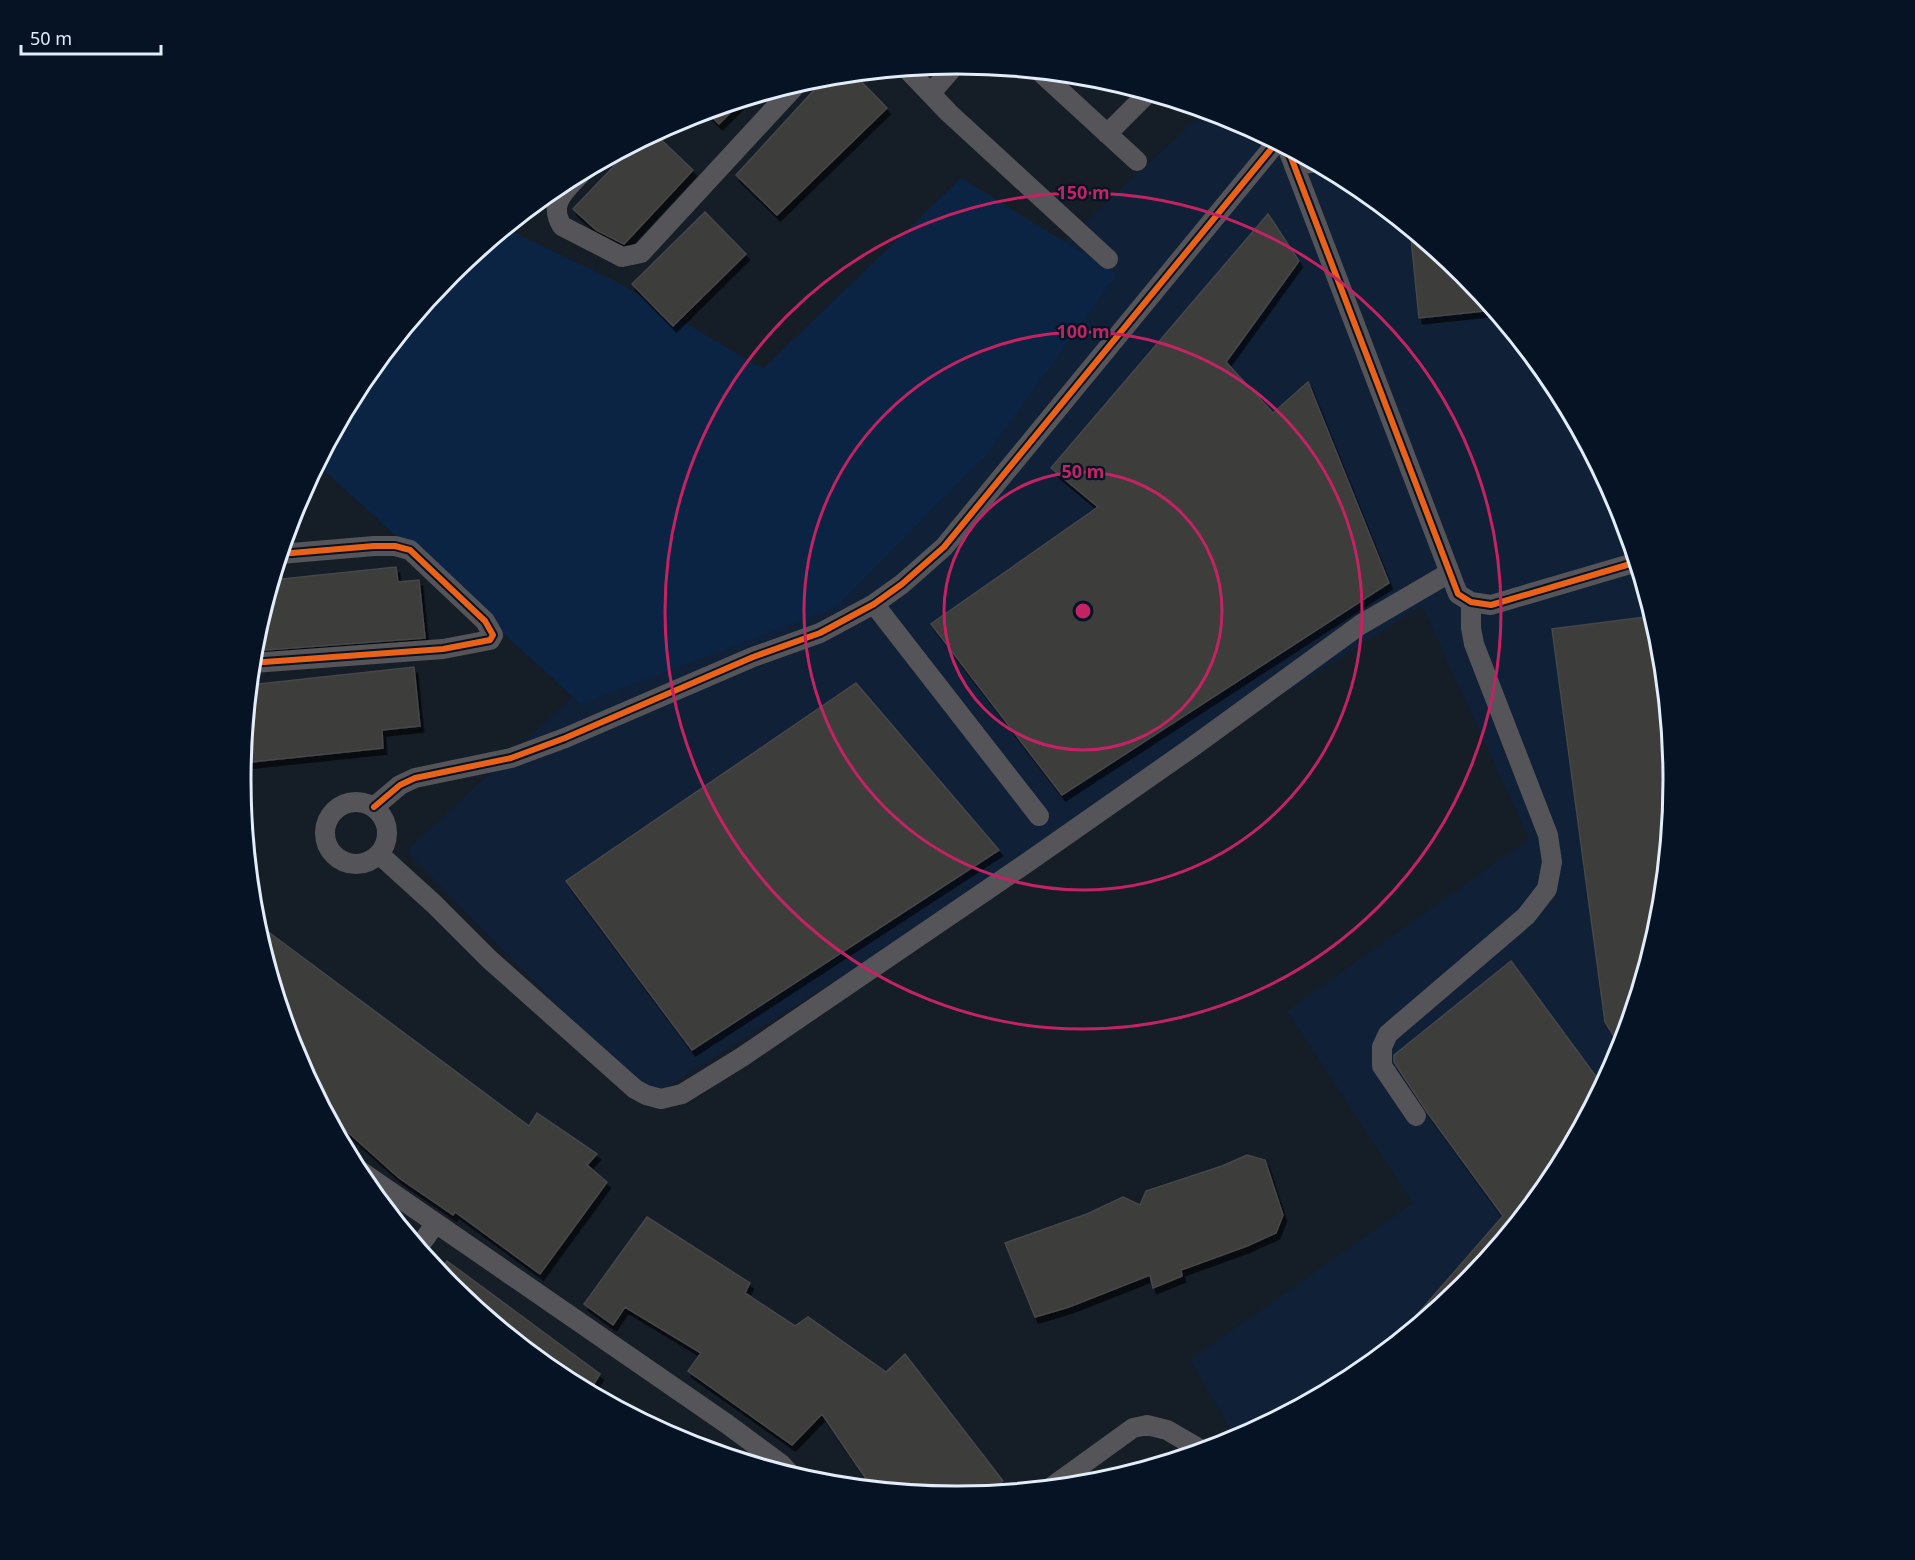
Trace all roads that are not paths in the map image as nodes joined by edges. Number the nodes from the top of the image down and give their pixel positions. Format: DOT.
graph roads {
  1 [pos="947,74"];
  2 [pos="913,75"];
  3 [pos="1049,80"];
  4 [pos="931,93"];
  5 [pos="787,95"];
  6 [pos="1142,99"];
  7 [pos="1107,134"];
  8 [pos="1273,147"];
  9 [pos="1291,157"];
  10 [pos="1137,161"];
  11 [pos="1304,164"];
  12 [pos="1294,166"];
  13 [pos="562,195"];
  14 [pos="1108,259"];
  15 [pos="288,553"];
  16 [pos="1630,564"];
  17 [pos="1449,573"];
  18 [pos="1471,602"];
  19 [pos="874,604"];
  20 [pos="261,662"];
  21 [pos="374,807"];
  22 [pos="1040,816"];
  23 [pos="379,854"];
  24 [pos="1416,1116"];
  25 [pos="376,1181"];
  26 [pos="436,1223"];
  27 [pos="423,1242"];
  28 [pos="1194,1446"];
  29 [pos="780,1463"];
  30 [pos="1064,1478"];
  1 -- 4 [label="street"];
  2 -- 4 [label="street"];
  3 -- 7 [label="street"];
  4 -- 14 [label="street"];
  5 -- 13 [label="street"];
  6 -- 7 [label="street"];
  7 -- 10 [label="street"];
  8 -- 19 [label="street"];
  9 -- 12 [label="street"];
  11 -- 12 [label="street"];
  12 -- 17 [label="street"];
  15 -- 20 [label="street"];
  16 -- 18 [label="street"];
  17 -- 18 [label="street"];
  17 -- 23 [label="street"];
  18 -- 24 [label="street"];
  19 -- 21 [label="street"];
  19 -- 22 [label="street"];
  21 -- 23 [label="street"];
  21 -- 23 [label="street"];
  25 -- 26 [label="street"];
  26 -- 27 [label="street"];
  26 -- 29 [label="street"];
  28 -- 30 [label="street"];
}
